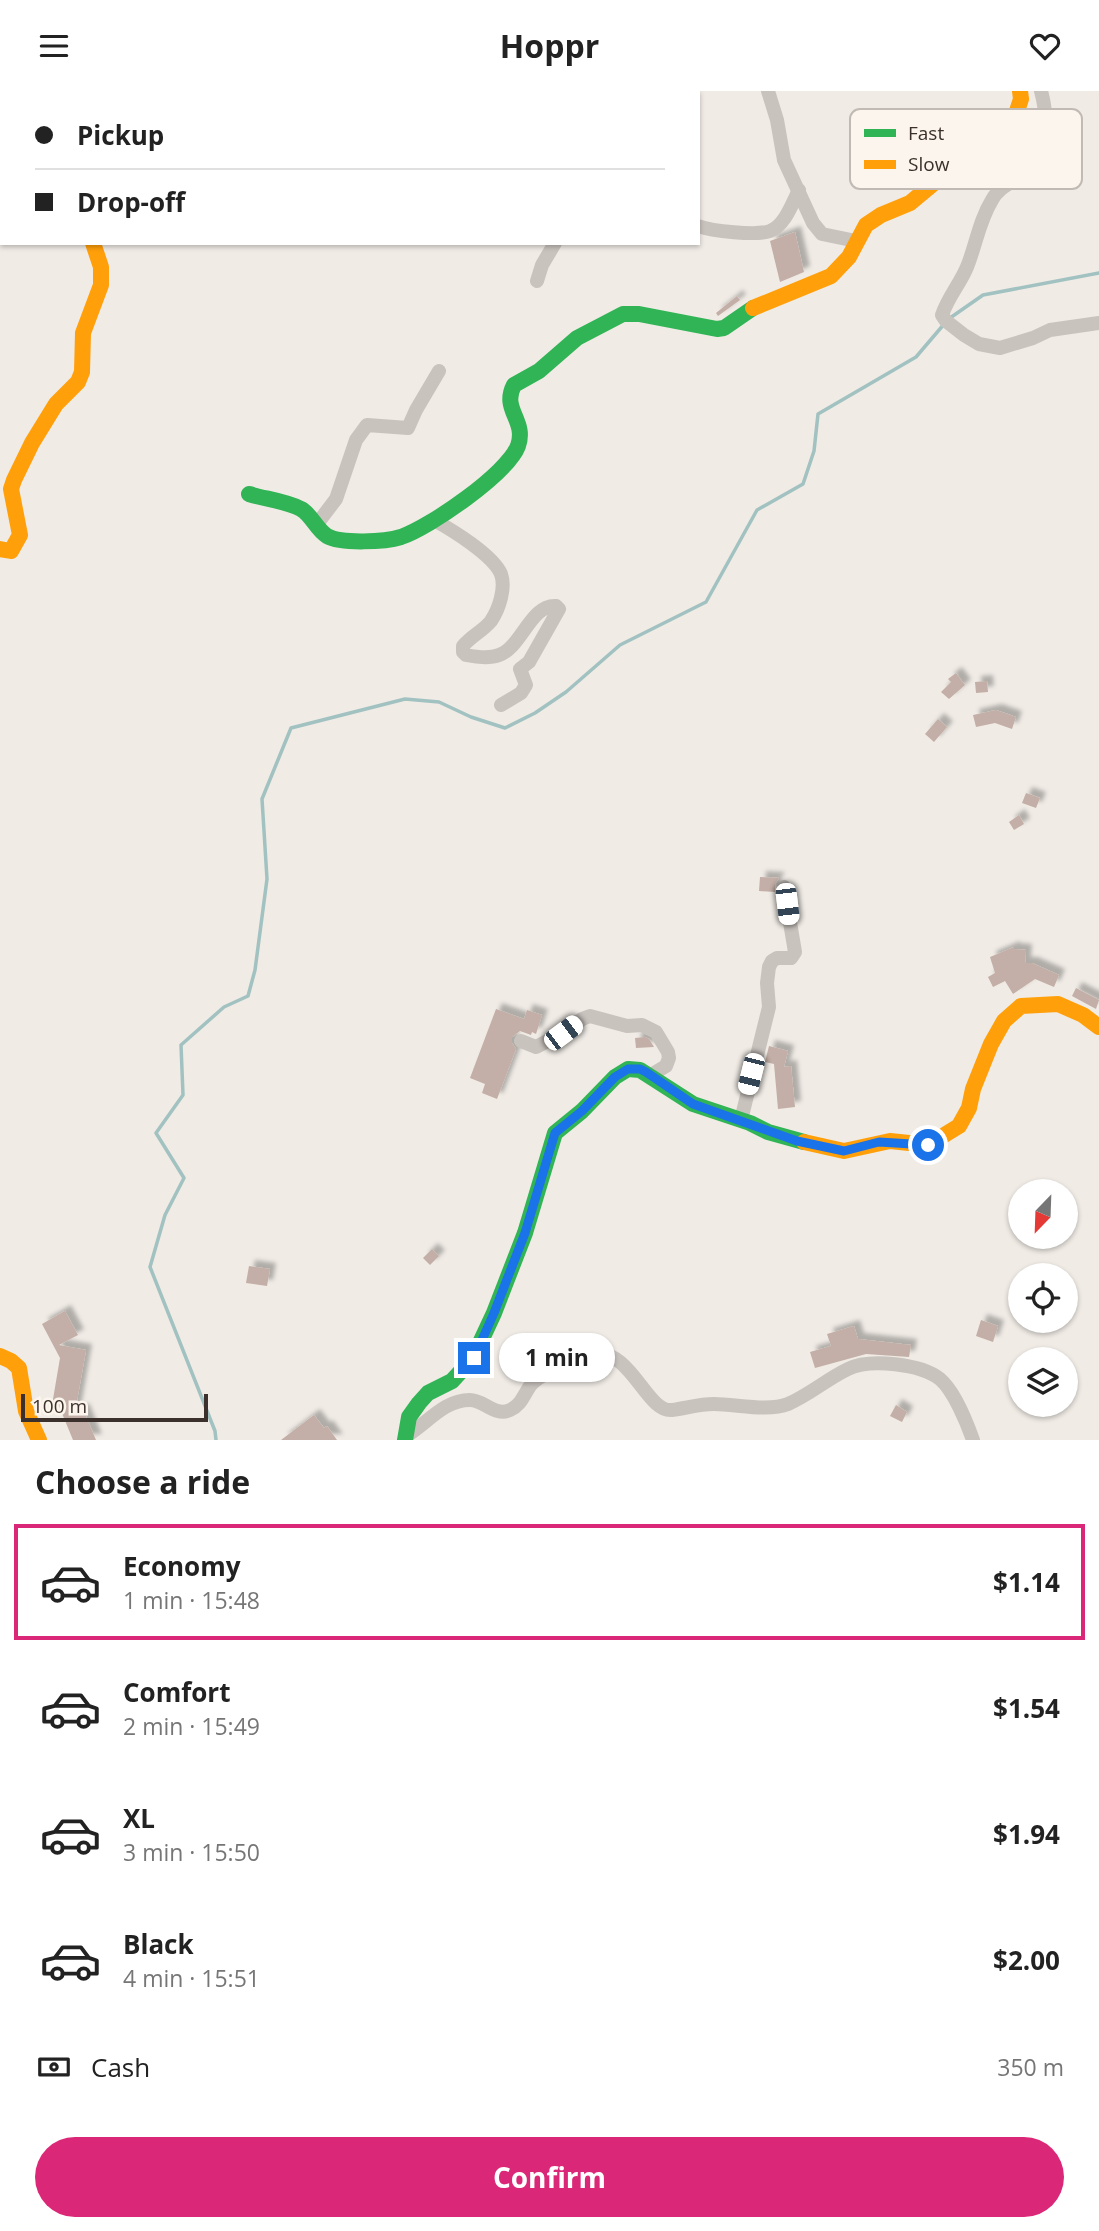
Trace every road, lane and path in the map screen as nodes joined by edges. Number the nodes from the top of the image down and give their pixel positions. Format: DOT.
graph roads {
  1 [pos="768,91"];
  2 [pos="1020,91"];
  3 [pos="1041,91"];
  4 [pos="1018,109"];
  5 [pos="1046,109"];
  6 [pos="927,189"];
  7 [pos="1001,189"];
  8 [pos="799,190"];
  9 [pos="700,227"];
  10 [pos="856,241"];
  11 [pos="94,245"];
  12 [pos="554,245"];
  13 [pos="537,281"];
  14 [pos="1099,323"];
  15 [pos="439,372"];
  16 [pos="249,494"];
  17 [pos="434,520"];
  18 [pos="317,524"];
  19 [pos="0,549"];
  20 [pos="501,705"];
  21 [pos="783,887"];
  22 [pos="1099,1027"];
  23 [pos="521,1041"];
  24 [pos="651,1075"];
  25 [pos="741,1120"];
  26 [pos="0,1356"];
  27 [pos="406,1438"];
  28 [pos="39,1440"];
  29 [pos="973,1440"];
  1 -- 8 [label="street"];
  2 -- 4 [label="street"];
  3 -- 5 [label="street"];
  6 -- 10 [label="street"];
  7 -- 14 [label="street"];
  8 -- 9 [label="street"];
  8 -- 10 [label="street"];
  10 -- 17 [label="street"];
  11 -- 19 [label="street"];
  12 -- 13 [label="street"];
  15 -- 18 [label="street"];
  16 -- 18 [label="street"];
  17 -- 18 [label="street"];
  17 -- 20 [label="street"];
  21 -- 25 [label="street"];
  22 -- 25 [label="street"];
  23 -- 24 [label="street"];
  24 -- 25 [label="street"];
  24 -- 27 [label="street"];
  26 -- 28 [label="street"];
  27 -- 29 [label="street"];
}
